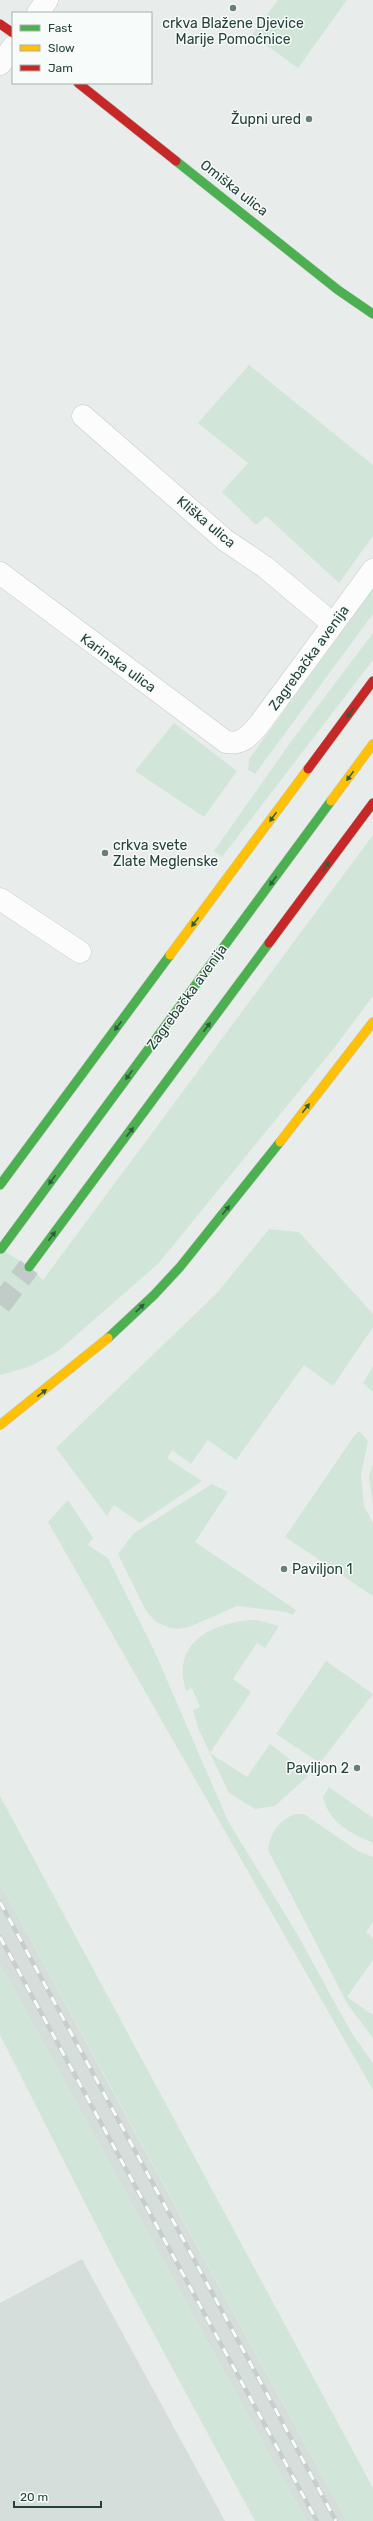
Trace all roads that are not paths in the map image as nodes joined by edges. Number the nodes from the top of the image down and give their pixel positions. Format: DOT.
graph roads {
  1 [pos="47,0"];
  2 [pos="39,12"];
  3 [pos="0,24"];
  4 [pos="12,32"];
  5 [pos="12,47"];
  6 [pos="0,64"];
  7 [pos="79,84"];
  8 [pos="373,314"];
  9 [pos="83,416"];
  10 [pos="373,570"];
  11 [pos="0,573"];
  12 [pos="334,624"];
  13 [pos="373,681"];
  14 [pos="241,742"];
  15 [pos="373,744"];
  16 [pos="373,802"];
  17 [pos="0,899"];
  18 [pos="80,952"];
  19 [pos="373,1022"];
  20 [pos="0,1185"];
  21 [pos="1,1249"];
  22 [pos="29,1267"];
  23 [pos="21,1409"];
  24 [pos="0,1410"];
  25 [pos="0,1425"];
  1 -- 2 [label="street"];
  3 -- 4 [label="main road"];
  5 -- 6 [label="street"];
  7 -- 8 [label="main road, Omiška ulica"];
  9 -- 12 [label="street, Kliška ulica"];
  10 -- 12 [label="street, Zagrebačka avenija"];
  11 -- 14 [label="street, Karinska ulica"];
  12 -- 14 [label="street, Zagrebačka avenija"];
  13 -- 20 [label="main road, one-way"];
  15 -- 21 [label="main road, Zagrebačka avenija, one-way"];
  22 -- 16 [label="main road, one-way"];
  17 -- 18 [label="street"];
  23 -- 19 [label="main road, one-way"];
  23 -- 24 [label="main road"];
  23 -- 25 [label="main road"];
}
